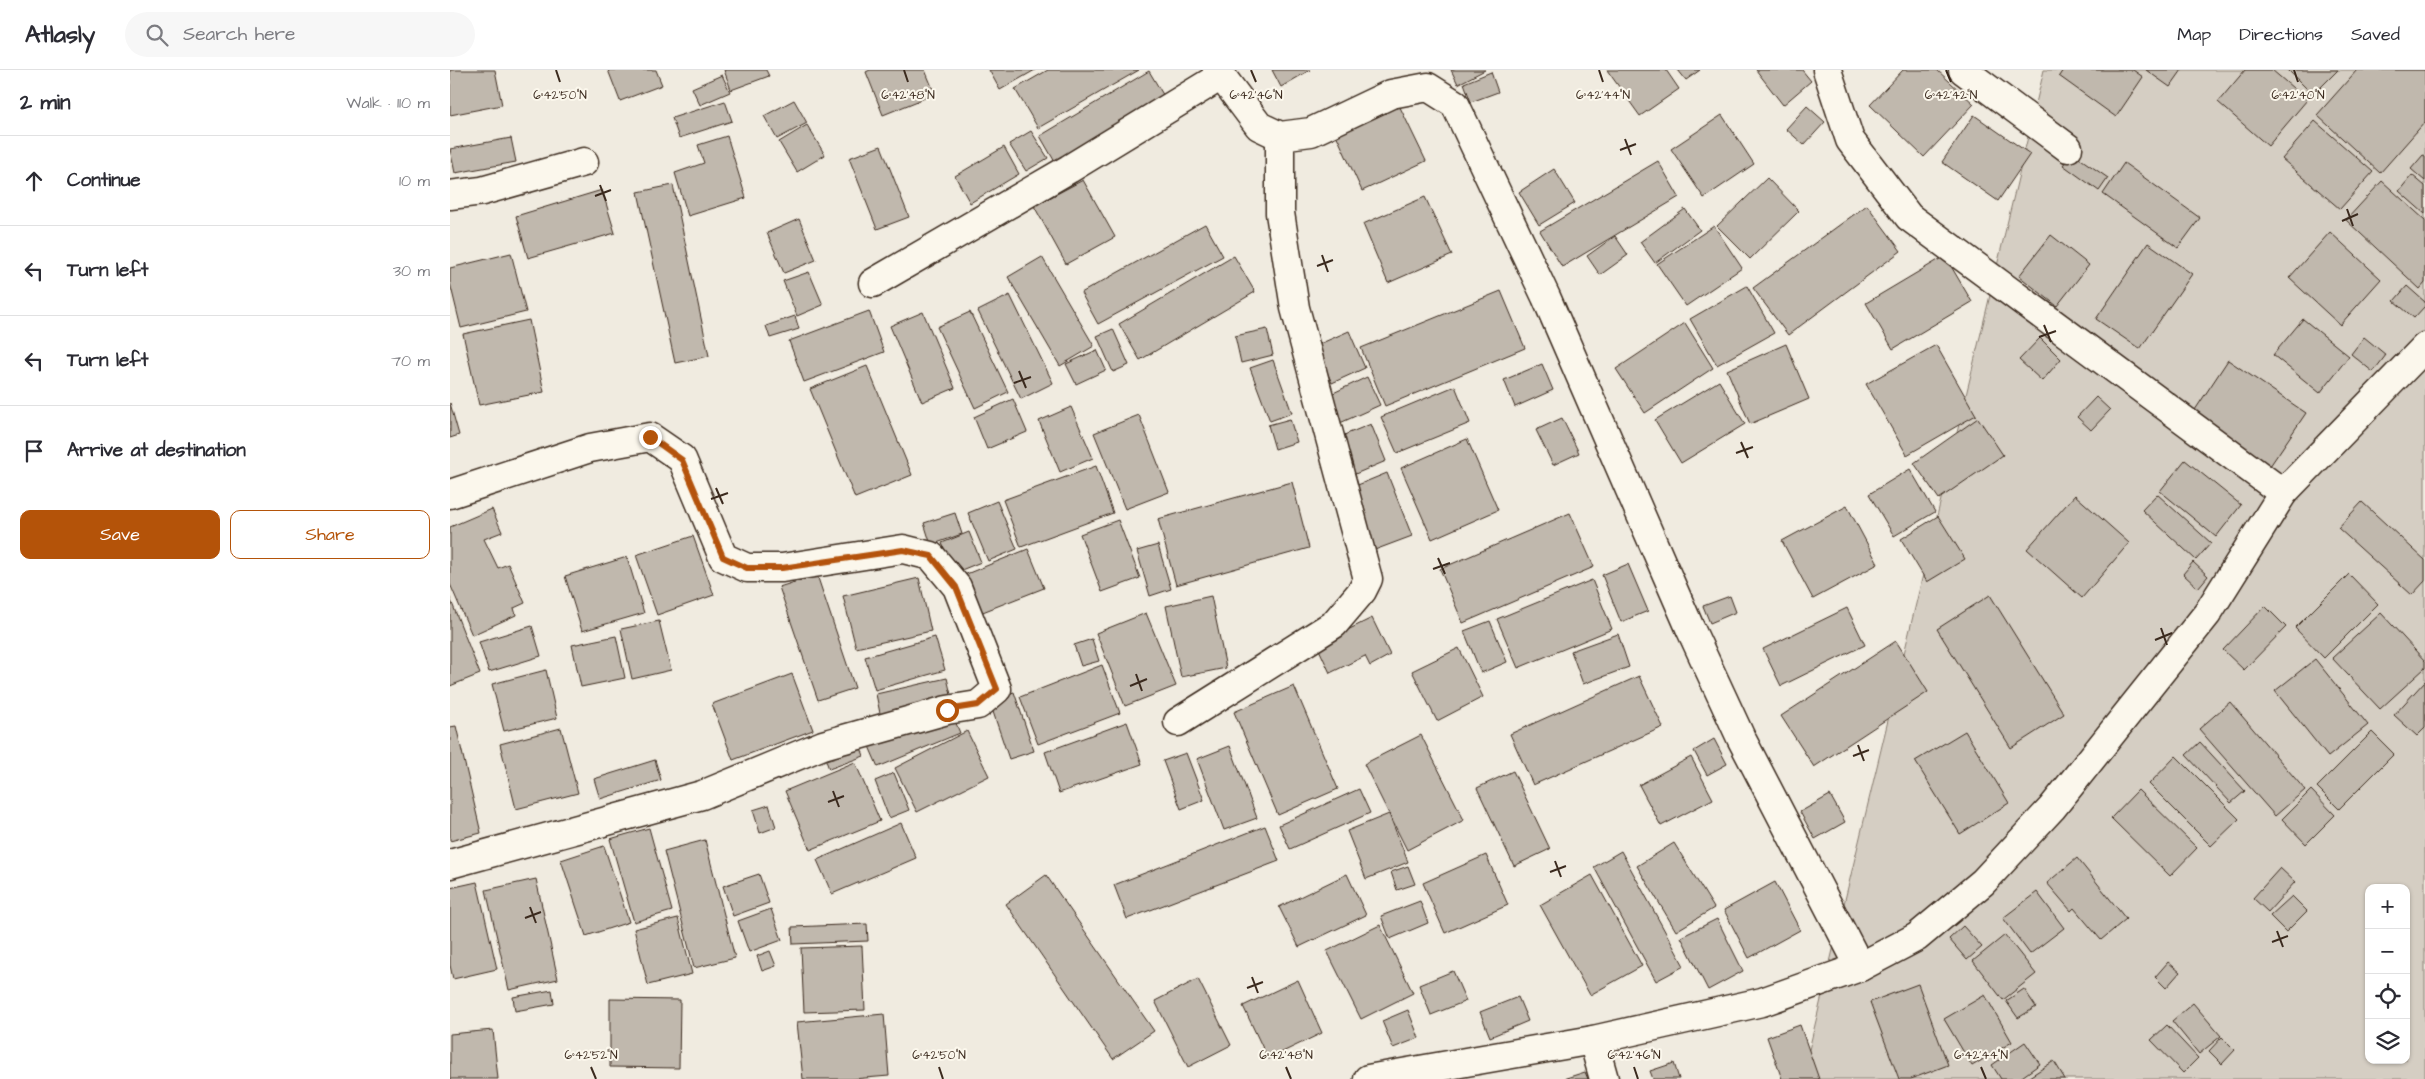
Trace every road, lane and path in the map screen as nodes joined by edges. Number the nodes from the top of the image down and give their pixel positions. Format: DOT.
graph roads {
  1 [pos="1827,70"];
  2 [pos="1963,70"];
  3 [pos="1219,73"];
  4 [pos="1280,136"];
  5 [pos="2068,148"];
  6 [pos="584,162"];
  7 [pos="450,195"];
  8 [pos="873,283"];
  9 [pos="2425,347"];
  10 [pos="2283,493"];
  11 [pos="450,494"];
  12 [pos="1178,722"];
  13 [pos="450,864"];
  14 [pos="1860,967"];
  15 [pos="1593,1040"];
  16 [pos="1368,1079"];
  17 [pos="1604,1079"];
  1 -- 10 [label="street"];
  2 -- 5 [label="street"];
  3 -- 4 [label="street"];
  3 -- 8 [label="street"];
  4 -- 12 [label="street"];
  4 -- 14 [label="street"];
  6 -- 7 [label="street"];
  9 -- 10 [label="street"];
  10 -- 14 [label="street"];
  11 -- 13 [label="street"];
  14 -- 15 [label="street"];
  15 -- 16 [label="street"];
  15 -- 17 [label="street"];
}
